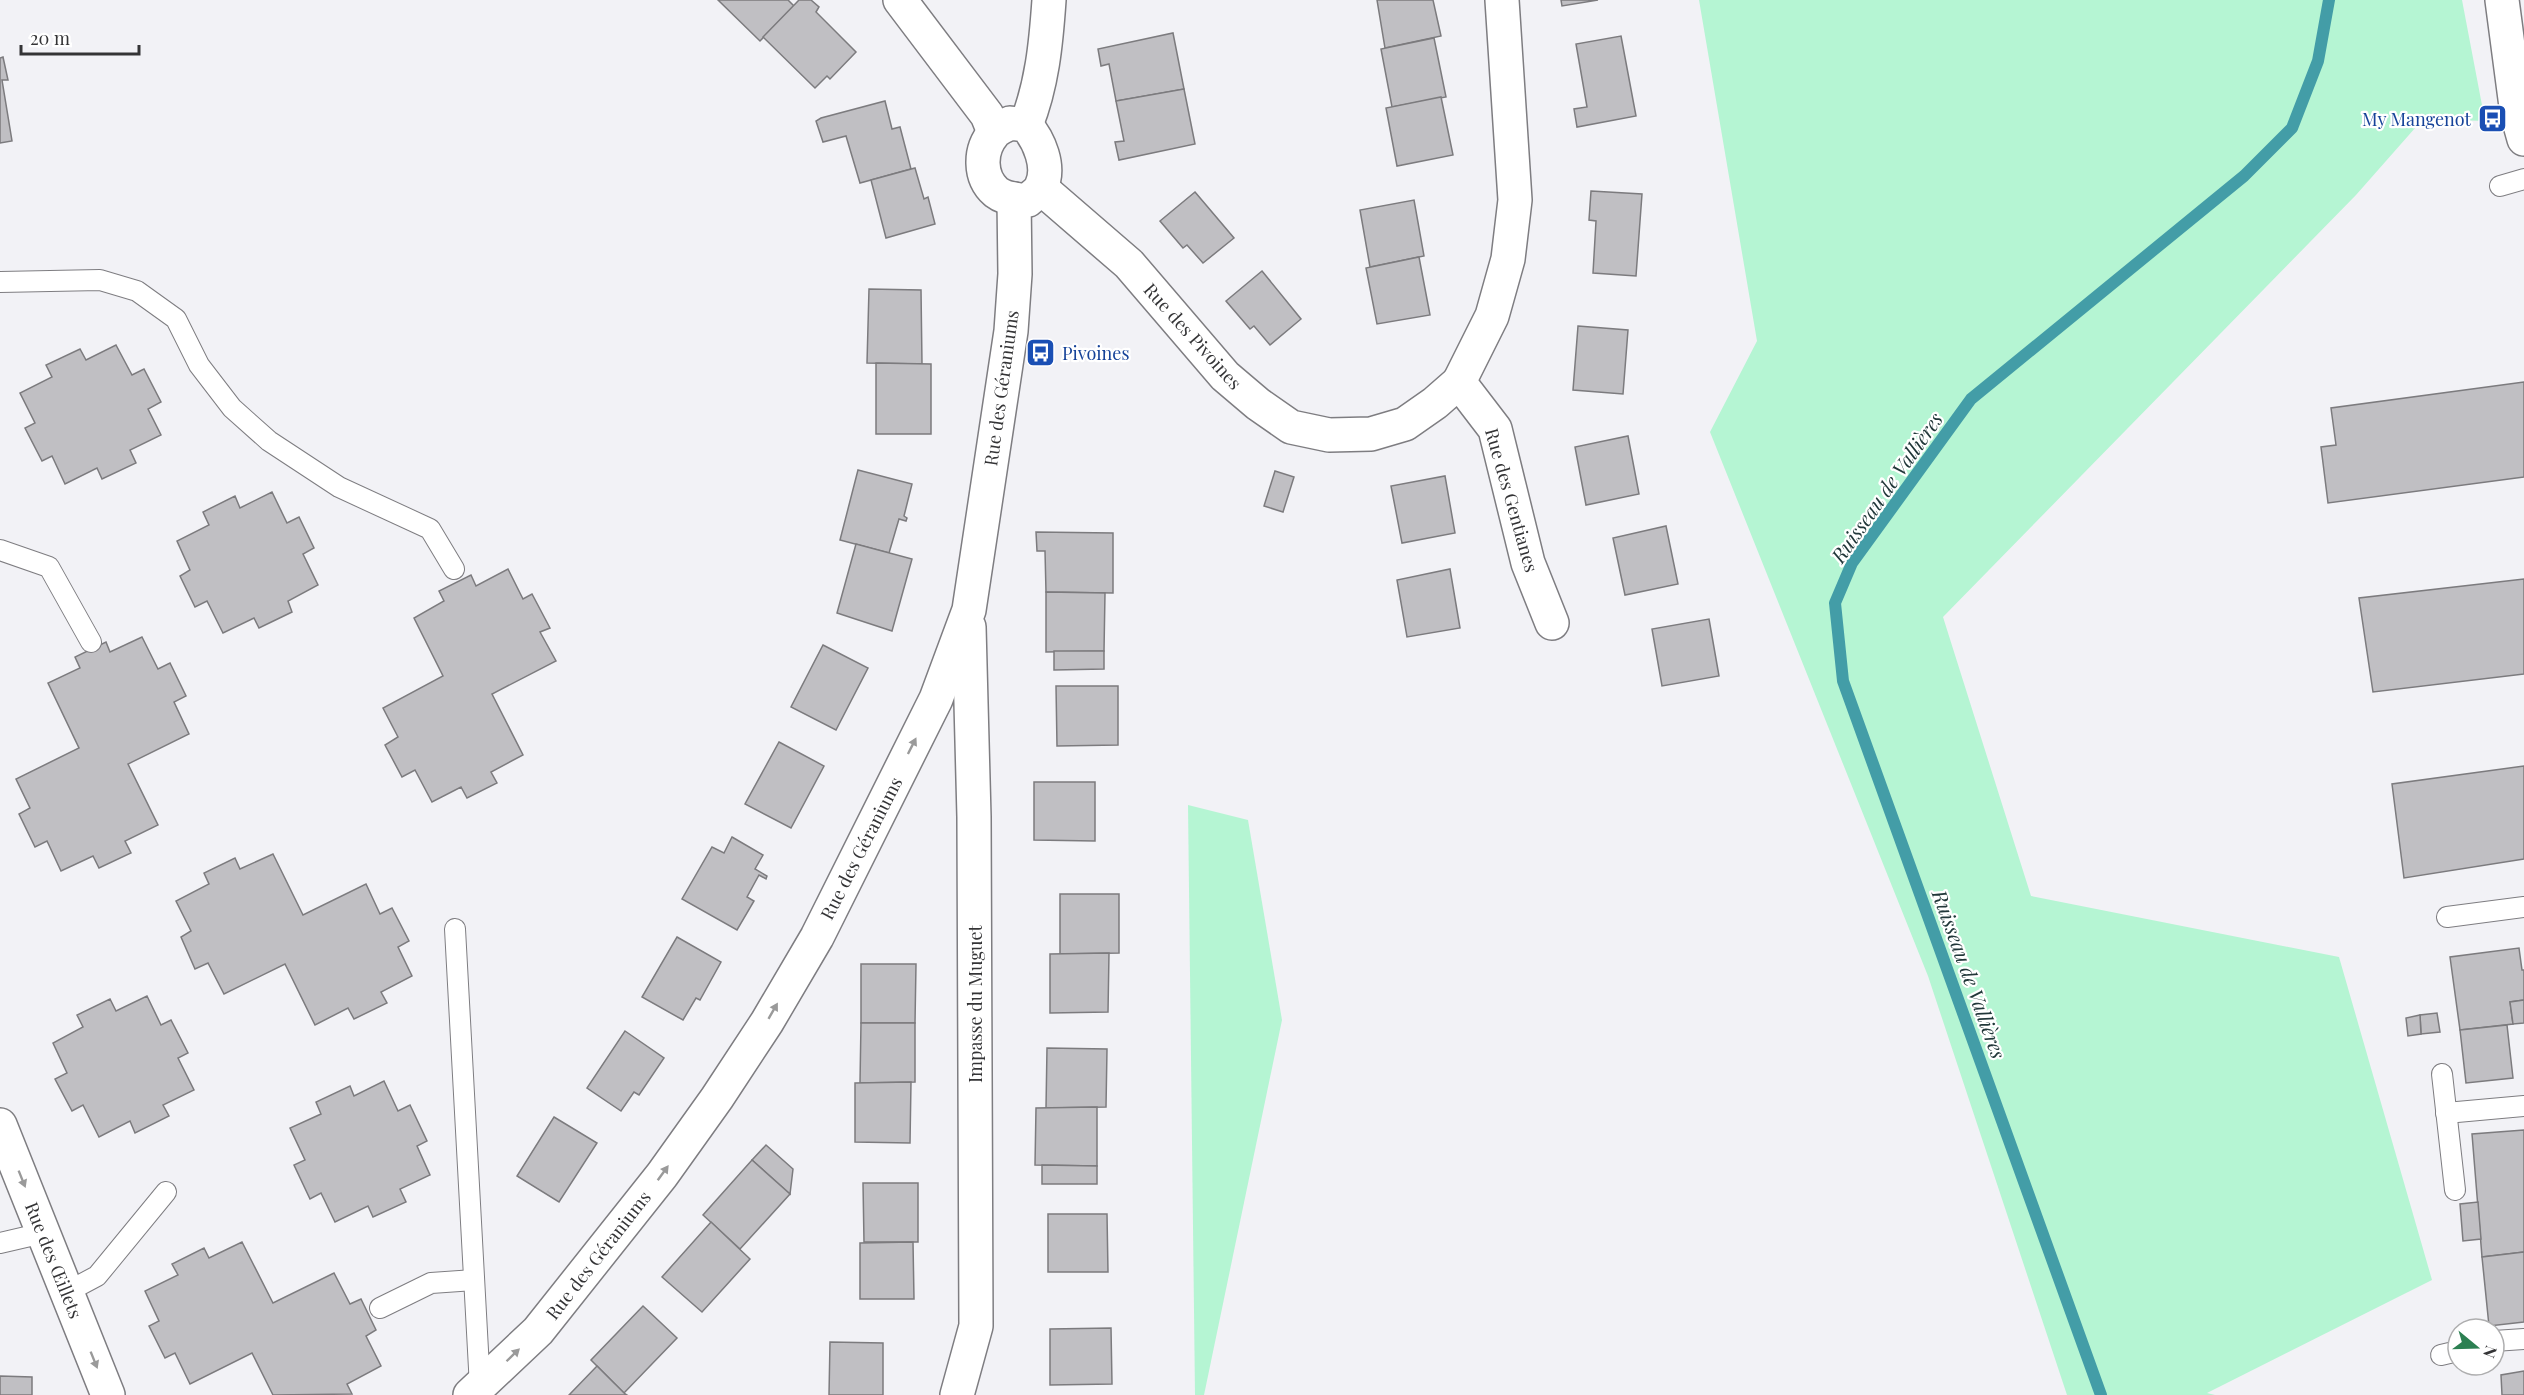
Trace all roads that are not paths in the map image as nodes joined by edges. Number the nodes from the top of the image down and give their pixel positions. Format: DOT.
graph roads {
  1 [pos="900,0"];
  2 [pos="1049,0"];
  3 [pos="1502,0"];
  4 [pos="2502,0"];
  5 [pos="1026,125"];
  6 [pos="994,132"];
  7 [pos="2524,139"];
  8 [pos="2524,179"];
  9 [pos="2500,186"];
  10 [pos="1027,193"];
  11 [pos="0,282"];
  12 [pos="1459,382"];
  13 [pos="0,550"];
  14 [pos="454,569"];
  15 [pos="969,610"];
  16 [pos="1552,623"];
  17 [pos="91,642"];
  18 [pos="2524,907"];
  19 [pos="2447,917"];
  20 [pos="455,929"];
  21 [pos="2442,1074"];
  22 [pos="2524,1106"];
  23 [pos="2446,1113"];
  24 [pos="0,1125"];
  25 [pos="2455,1190"];
  26 [pos="166,1192"];
  27 [pos="44,1233"];
  28 [pos="0,1244"];
  29 [pos="474,1280"];
  30 [pos="67,1292"];
  31 [pos="381,1308"];
  32 [pos="2524,1340"];
  33 [pos="2506,1341"];
  34 [pos="475,1391"];
  35 [pos="108,1395"];
  36 [pos="957,1395"];
  1 -- 6 [label="street"];
  2 -- 5 [label="street"];
  3 -- 12 [label="street"];
  4 -- 7 [label="street"];
  5 -- 6 [label="street"];
  5 -- 10 [label="street"];
  6 -- 10 [label="street"];
  8 -- 9 [label="lane"];
  10 -- 12 [label="street, Rue des Pivoines"];
  10 -- 15 [label="street, Rue des Géraniums"];
  11 -- 14 [label="lane"];
  12 -- 16 [label="street, Rue des Gentianes"];
  13 -- 17 [label="lane"];
  34 -- 15 [label="street, Rue des Géraniums, one-way"];
  15 -- 36 [label="street, Impasse du Muguet"];
  18 -- 19 [label="lane"];
  20 -- 29 [label="lane"];
  21 -- 23 [label="lane"];
  22 -- 23 [label="lane"];
  23 -- 25 [label="lane"];
  24 -- 27 [label="street, Rue des Œillets, one-way"];
  26 -- 30 [label="lane"];
  27 -- 28 [label="lane"];
  27 -- 30 [label="street, Rue des Œillets"];
  29 -- 31 [label="lane"];
  29 -- 34 [label="lane"];
  30 -- 35 [label="street, Rue des Œillets, one-way"];
  32 -- 33 [label="lane"];
}
